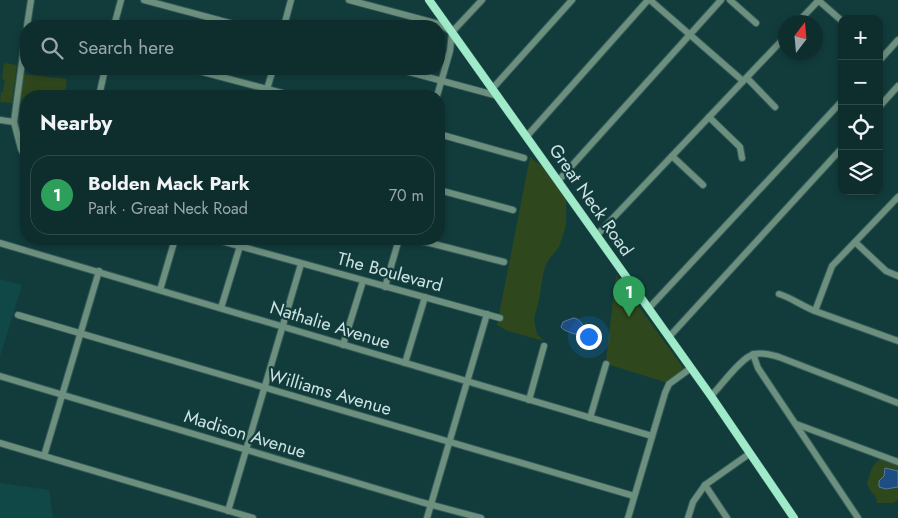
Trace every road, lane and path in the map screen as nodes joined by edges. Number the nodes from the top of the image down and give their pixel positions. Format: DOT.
graph roads {
  1 [pos="31,0"];
  2 [pos="121,0"];
  3 [pos="144,0"];
  4 [pos="291,0"];
  5 [pos="349,0"];
  6 [pos="429,0"];
  7 [pos="482,0"];
  8 [pos="572,0"];
  9 [pos="649,0"];
  10 [pos="721,0"];
  11 [pos="730,0"];
  12 [pos="819,0"];
  13 [pos="805,15"];
  14 [pos="838,17"];
  15 [pos="28,20"];
  16 [pos="116,20"];
  17 [pos="219,20"];
  18 [pos="286,20"];
  19 [pos="424,20"];
  20 [pos="443,20"];
  21 [pos="445,22"];
  22 [pos="756,23"];
  23 [pos="445,28"];
  24 [pos="452,32"];
  25 [pos="690,34"];
  26 [pos="898,40"];
  27 [pos="778,44"];
  28 [pos="880,60"];
  29 [pos="445,69"];
  30 [pos="21,75"];
  31 [pos="104,75"];
  32 [pos="210,75"];
  33 [pos="271,75"];
  34 [pos="422,75"];
  35 [pos="443,75"];
  36 [pos="745,79"];
  37 [pos="442,80"];
  38 [pos="898,86"];
  39 [pos="493,88"];
  40 [pos="100,90"];
  41 [pos="257,90"];
  42 [pos="267,90"];
  43 [pos="439,90"];
  44 [pos="498,96"];
  45 [pos="838,105"];
  46 [pos="881,105"];
  47 [pos="775,107"];
  48 [pos="710,117"];
  49 [pos="0,120"];
  50 [pos="14,122"];
  51 [pos="445,136"];
  52 [pos="527,136"];
  53 [pos="20,145"];
  54 [pos="840,150"];
  55 [pos="672,156"];
  56 [pos="524,158"];
  57 [pos="742,158"];
  58 [pos="558,180"];
  59 [pos="703,185"];
  60 [pos="445,192"];
  61 [pos="898,197"];
  62 [pos="513,210"];
  63 [pos="598,235"];
  64 [pos="855,242"];
  65 [pos="0,243"];
  66 [pos="173,245"];
  67 [pos="397,245"];
  68 [pos="437,245"];
  69 [pos="240,246"];
  70 [pos="504,262"];
  71 [pos="301,264"];
  72 [pos="99,272"];
  73 [pos="898,276"];
  74 [pos="363,281"];
  75 [pos="386,287"];
  76 [pos="160,290"];
  77 [pos="779,294"];
  78 [pos="425,297"];
  79 [pos="221,308"];
  80 [pos="649,308"];
  81 [pos="815,311"];
  82 [pos="487,314"];
  83 [pos="18,315"];
  84 [pos="500,318"];
  85 [pos="282,327"];
  86 [pos="80,333"];
  87 [pos="669,337"];
  88 [pos="898,342"];
  89 [pos="343,345"];
  90 [pos="544,346"];
  91 [pos="753,354"];
  92 [pos="405,363"];
  93 [pos="606,364"];
  94 [pos="691,368"];
  95 [pos="0,376"];
  96 [pos="467,382"];
  97 [pos="264,388"];
  98 [pos="62,395"];
  99 [pos="711,396"];
  100 [pos="529,400"];
  101 [pos="898,403"];
  102 [pos="590,418"];
  103 [pos="796,424"];
  104 [pos="652,436"];
  105 [pos="449,442"];
  106 [pos="0,443"];
  107 [pos="246,450"];
  108 [pos="749,454"];
  109 [pos="44,456"];
  110 [pos="898,462"];
  111 [pos="705,485"];
  112 [pos="634,496"];
  113 [pos="431,504"];
  114 [pos="228,511"];
  115 [pos="253,518"];
  116 [pos="426,518"];
  117 [pos="481,518"];
  118 [pos="628,518"];
  119 [pos="688,518"];
  120 [pos="727,518"];
  121 [pos="794,518"];
  122 [pos="858,518"];
  1 -- 15 [label="street"];
  2 -- 16 [label="street"];
  3 -- 17 [label="street"];
  4 -- 18 [label="street"];
  5 -- 19 [label="street"];
  6 -- 20 [label="main road, Great Neck Road"];
  7 -- 24 [label="street"];
  8 -- 39 [label="street"];
  9 -- 25 [label="street"];
  9 -- 52 [label="street"];
  10 -- 25 [label="street"];
  11 -- 22 [label="street"];
  12 -- 13 [label="street"];
  12 -- 14 [label="street"];
  21 -- 24 [label="main road, Great Neck Road"];
  23 -- 24 [label="street"];
  24 -- 29 [label="street"];
  24 -- 39 [label="main road, Great Neck Road"];
  25 -- 36 [label="street"];
  25 -- 58 [label="street"];
  26 -- 28 [label="street"];
  27 -- 36 [label="street"];
  30 -- 50 [label="street"];
  31 -- 40 [label="street"];
  32 -- 41 [label="street"];
  33 -- 42 [label="street"];
  34 -- 37 [label="street"];
  35 -- 37 [label="street"];
  36 -- 47 [label="street"];
  36 -- 48 [label="street"];
  37 -- 43 [label="street"];
  37 -- 44 [label="street"];
  38 -- 46 [label="street"];
  39 -- 44 [label="main road, Great Neck Road"];
  44 -- 52 [label="main road, Great Neck Road"];
  45 -- 80 [label="street"];
  48 -- 55 [label="street"];
  48 -- 57 [label="street"];
  49 -- 50 [label="street"];
  50 -- 53 [label="street"];
  51 -- 56 [label="street"];
  52 -- 58 [label="main road, Great Neck Road"];
  54 -- 87 [label="street"];
  55 -- 59 [label="street"];
  55 -- 63 [label="street"];
  58 -- 63 [label="main road, Great Neck Road"];
  60 -- 62 [label="street"];
  61 -- 64 [label="street"];
  63 -- 80 [label="main road, Great Neck Road"];
  64 -- 73 [label="street"];
  64 -- 81 [label="street"];
  65 -- 72 [label="street, Nathalie Avenue"];
  66 -- 76 [label="street"];
  67 -- 75 [label="street"];
  68 -- 70 [label="street"];
  69 -- 71 [label="street, The Boulevard"];
  69 -- 79 [label="street"];
  71 -- 74 [label="street, The Boulevard"];
  71 -- 85 [label="street"];
  72 -- 76 [label="street, Nathalie Avenue"];
  72 -- 86 [label="street"];
  74 -- 75 [label="street, The Boulevard"];
  74 -- 89 [label="street"];
  75 -- 78 [label="street, The Boulevard"];
  76 -- 79 [label="street, Nathalie Avenue"];
  77 -- 81 [label="street"];
  78 -- 82 [label="street, The Boulevard"];
  78 -- 92 [label="street"];
  79 -- 85 [label="street, Nathalie Avenue"];
  80 -- 87 [label="main road, Great Neck Road"];
  81 -- 88 [label="street"];
  82 -- 84 [label="street, The Boulevard"];
  82 -- 96 [label="street"];
  83 -- 86 [label="street, Williams Avenue"];
  85 -- 89 [label="street, Nathalie Avenue"];
  85 -- 97 [label="street"];
  86 -- 97 [label="street, Williams Avenue"];
  86 -- 98 [label="street"];
  87 -- 94 [label="main road, Great Neck Road"];
  89 -- 92 [label="street, Nathalie Avenue"];
  90 -- 100 [label="street"];
  91 -- 99 [label="street"];
  91 -- 101 [label="street"];
  91 -- 103 [label="street"];
  92 -- 96 [label="street, Nathalie Avenue"];
  93 -- 102 [label="street"];
  94 -- 99 [label="main road, Great Neck Road"];
  94 -- 104 [label="street"];
  95 -- 98 [label="street, Madison Avenue"];
  96 -- 100 [label="street, Nathalie Avenue"];
  96 -- 105 [label="street"];
  97 -- 105 [label="street, Williams Avenue"];
  97 -- 107 [label="street"];
  98 -- 107 [label="street, Madison Avenue"];
  98 -- 109 [label="street"];
  99 -- 108 [label="main road, Great Neck Road"];
  100 -- 102 [label="street, Nathalie Avenue"];
  102 -- 104 [label="street, Nathalie Avenue"];
  103 -- 110 [label="street"];
  103 -- 122 [label="street"];
  104 -- 112 [label="street"];
  105 -- 112 [label="street, Williams Avenue"];
  105 -- 113 [label="street"];
  106 -- 109 [label="street"];
  107 -- 113 [label="street, Madison Avenue"];
  107 -- 114 [label="street"];
  108 -- 111 [label="street"];
  108 -- 121 [label="main road, Great Neck Road"];
  109 -- 114 [label="street"];
  111 -- 119 [label="street"];
  111 -- 120 [label="street"];
  112 -- 118 [label="street"];
  113 -- 116 [label="street"];
  113 -- 117 [label="street, Madison Avenue"];
  114 -- 115 [label="street"];
}
